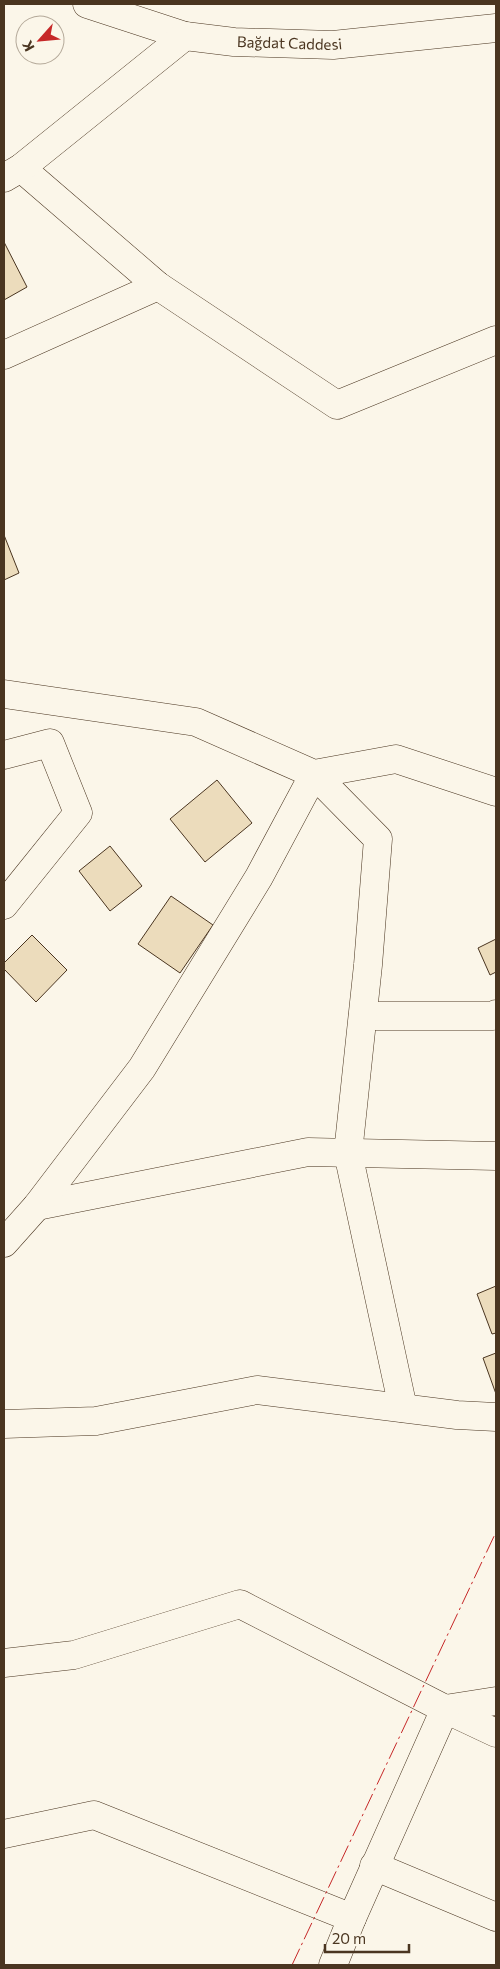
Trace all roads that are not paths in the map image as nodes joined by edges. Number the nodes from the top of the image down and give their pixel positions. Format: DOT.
graph roads {
  1 [pos="87,4"];
  2 [pos="496,14"];
  3 [pos="485,29"];
  4 [pos="185,36"];
  5 [pos="12,173"];
  6 [pos="158,286"];
  7 [pos="496,340"];
  8 [pos="4,354"];
  9 [pos="4,694"];
  10 [pos="4,755"];
  11 [pos="314,774"];
  12 [pos="496,792"];
  13 [pos="4,905"];
  14 [pos="496,1014"];
  15 [pos="363,1016"];
  16 [pos="348,1153"];
  17 [pos="496,1156"];
  18 [pos="37,1206"];
  19 [pos="4,1243"];
  20 [pos="403,1408"];
  21 [pos="496,1417"];
  22 [pos="4,1424"];
  23 [pos="4,1663"];
  24 [pos="496,1701"];
  25 [pos="445,1709"];
  26 [pos="496,1733"];
  27 [pos="4,1834"];
  28 [pos="374,1866"];
  29 [pos="496,1917"];
  30 [pos="352,1918"];
  31 [pos="333,1965"];
  1 -- 4 [label="street, Bağdat Caddesi"];
  2 -- 3 [label="street"];
  3 -- 4 [label="street, Bağdat Caddesi"];
  4 -- 5 [label="street"];
  5 -- 6 [label="street"];
  6 -- 7 [label="street"];
  6 -- 8 [label="street"];
  9 -- 11 [label="street"];
  10 -- 13 [label="street"];
  11 -- 12 [label="street"];
  11 -- 15 [label="street"];
  11 -- 18 [label="street"];
  14 -- 15 [label="street"];
  15 -- 16 [label="street"];
  16 -- 17 [label="street"];
  16 -- 18 [label="street"];
  16 -- 20 [label="street"];
  18 -- 19 [label="street"];
  20 -- 21 [label="street"];
  20 -- 22 [label="street"];
  23 -- 25 [label="street"];
  24 -- 25 [label="street"];
  25 -- 26 [label="street"];
  25 -- 28 [label="street"];
  27 -- 30 [label="street"];
  28 -- 29 [label="street"];
  28 -- 30 [label="street"];
  30 -- 31 [label="street"];
}
